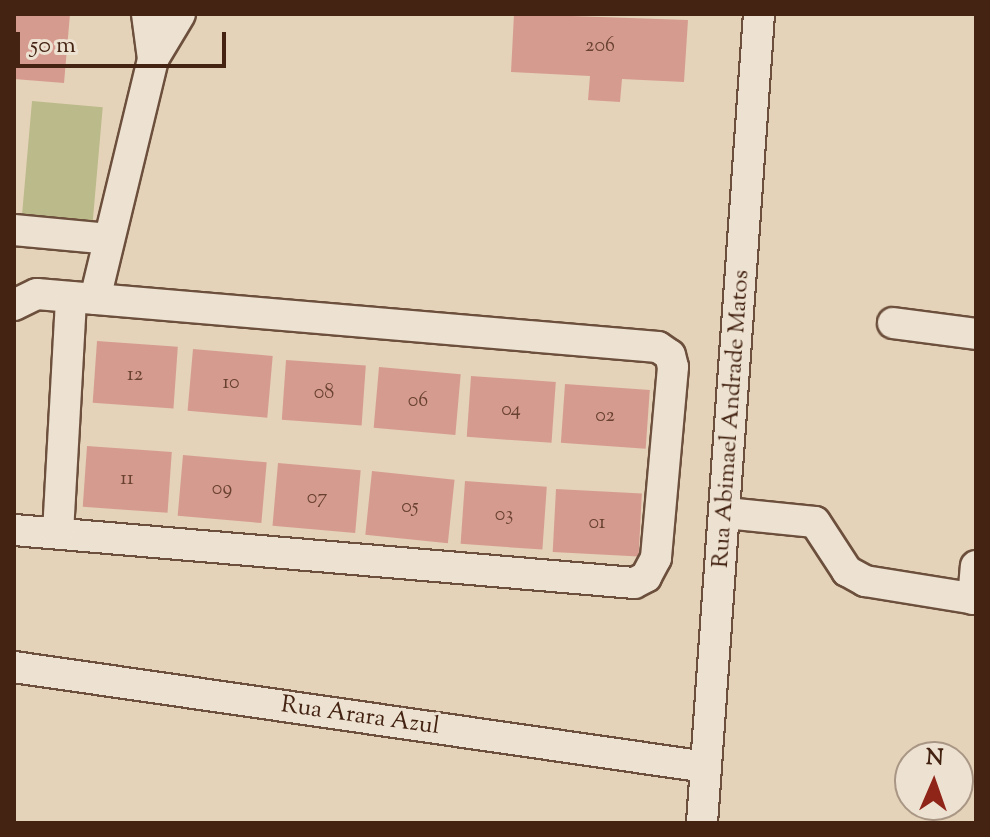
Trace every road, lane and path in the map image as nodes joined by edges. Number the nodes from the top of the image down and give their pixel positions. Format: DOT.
graph roads {
  1 [pos="147,14"];
  2 [pos="180,14"];
  3 [pos="759,14"];
  4 [pos="153,59"];
  5 [pos="14,230"];
  6 [pos="109,239"];
  7 [pos="83,298"];
  8 [pos="14,305"];
  9 [pos="893,323"];
  10 [pos="976,334"];
  11 [pos="726,513"];
  12 [pos="14,530"];
  13 [pos="58,533"];
  14 [pos="976,566"];
  15 [pos="975,599"];
  16 [pos="14,667"];
  17 [pos="706,767"];
  18 [pos="702,823"];
  1 -- 4 [label="street"];
  2 -- 4 [label="street"];
  3 -- 11 [label="street, Rua Abimael Andrade Matos"];
  4 -- 6 [label="street"];
  5 -- 6 [label="street"];
  6 -- 7 [label="street"];
  7 -- 8 [label="street"];
  7 -- 13 [label="street"];
  7 -- 13 [label="street"];
  9 -- 10 [label="street"];
  11 -- 15 [label="street"];
  11 -- 17 [label="street, Rua Abimael Andrade Matos"];
  12 -- 13 [label="street"];
  14 -- 15 [label="street"];
  16 -- 17 [label="street, Rua Arara Azul"];
  17 -- 18 [label="street, Rua Abimael Andrade Matos"];
}
